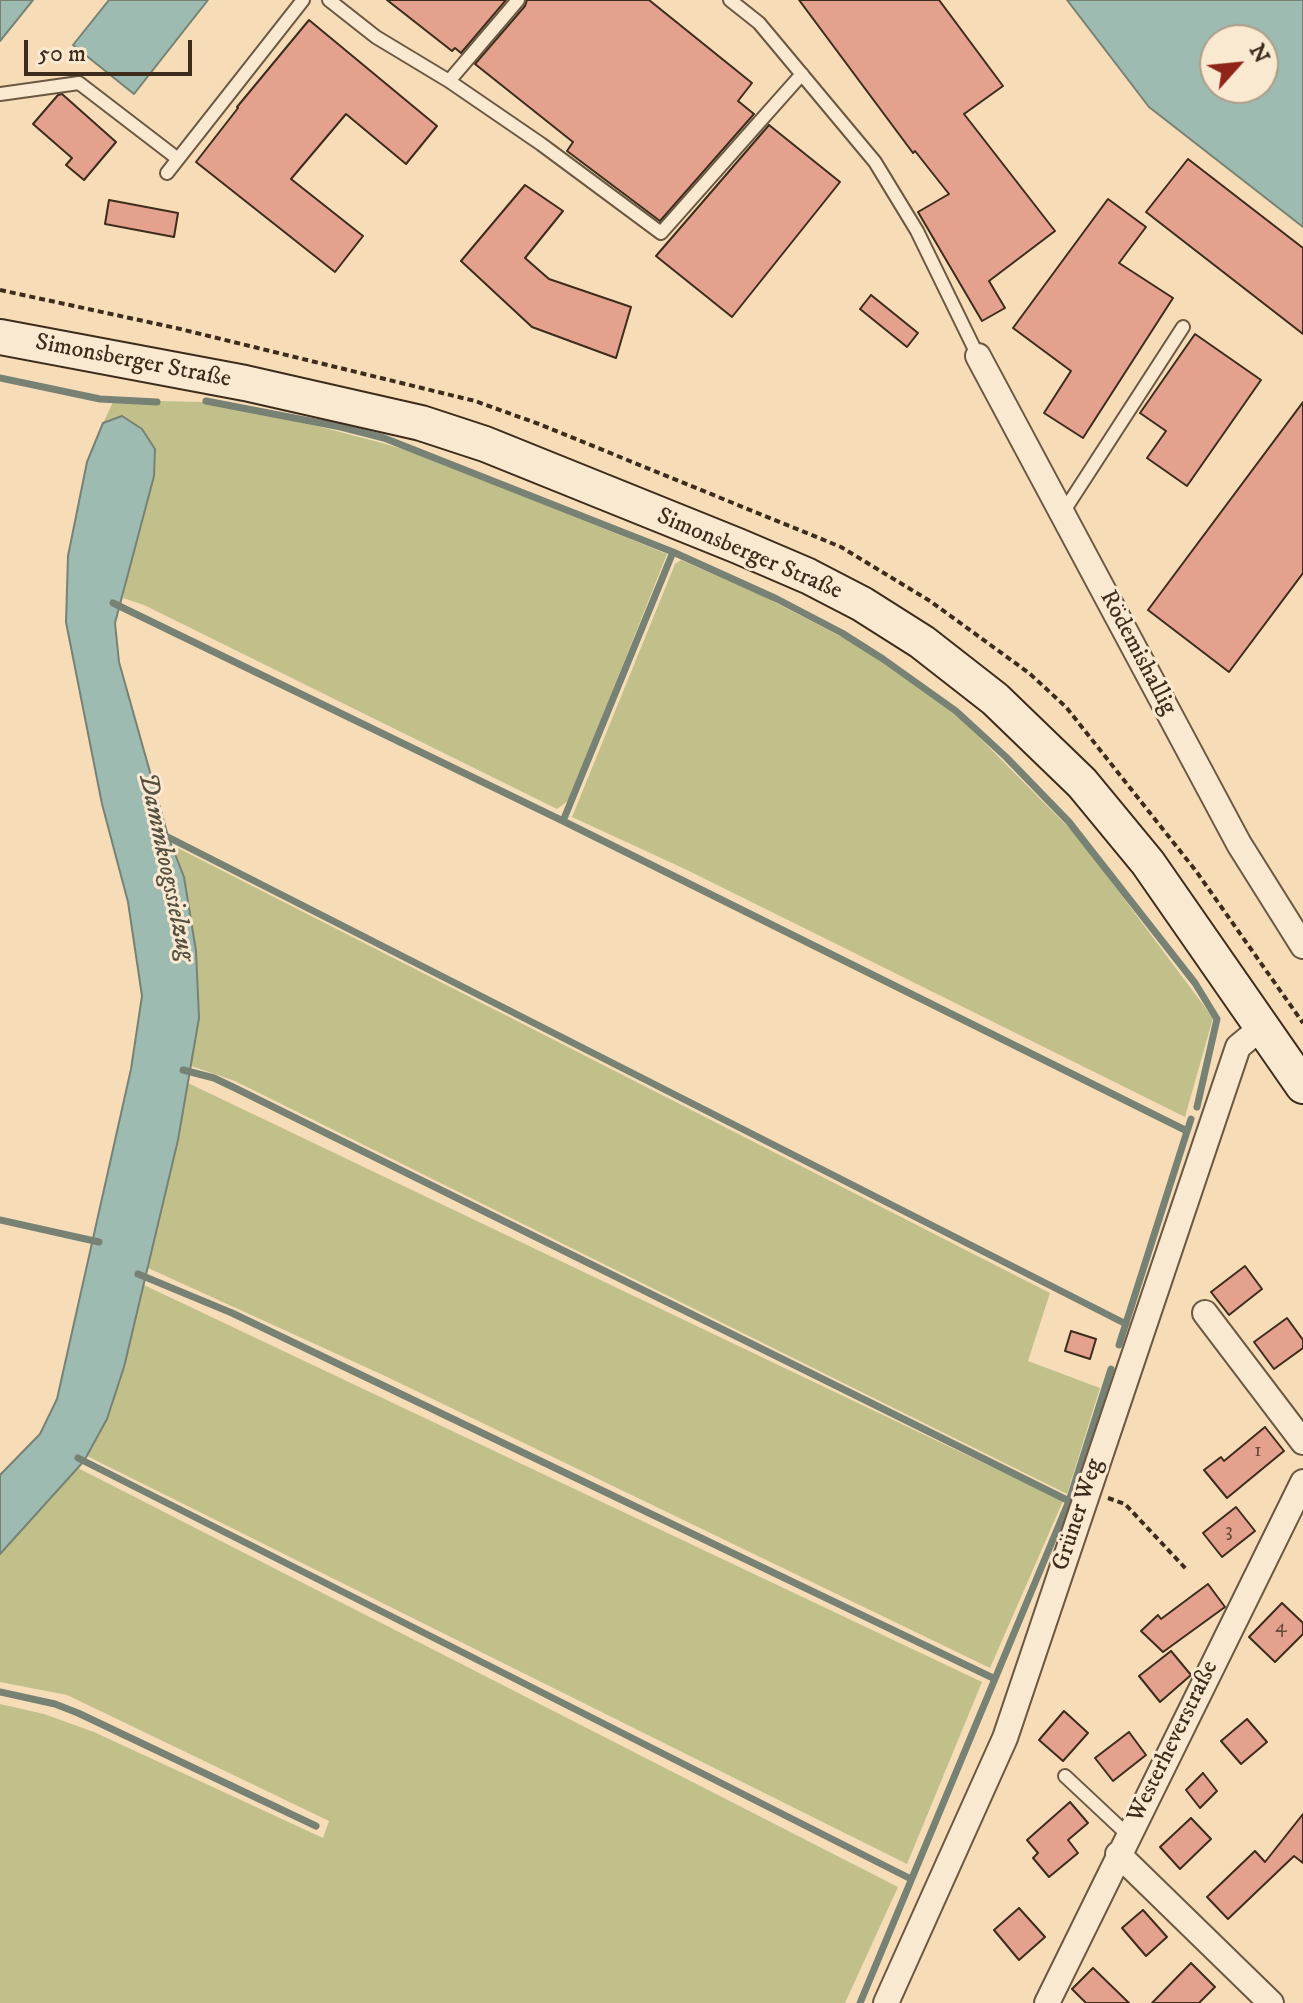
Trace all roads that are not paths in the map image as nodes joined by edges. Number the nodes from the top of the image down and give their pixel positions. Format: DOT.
graph roads {
  1 [pos="303,0"];
  2 [pos="329,0"];
  3 [pos="518,0"];
  4 [pos="730,0"];
  5 [pos="802,74"];
  6 [pos="449,81"];
  7 [pos="0,94"];
  8 [pos="178,159"];
  9 [pos="167,173"];
  10 [pos="1183,327"];
  11 [pos="0,337"];
  12 [pos="978,356"];
  13 [pos="1062,514"];
  14 [pos="1303,946"];
  15 [pos="1262,1027"];
  16 [pos="1303,1086"];
  17 [pos="1205,1313"];
  18 [pos="1303,1442"];
  19 [pos="1303,1482"];
  20 [pos="1065,1776"];
  21 [pos="1123,1845"];
  22 [pos="886,2003"];
  23 [pos="1047,2003"];
  24 [pos="1271,2003"];
  1 -- 8 [label="lane"];
  2 -- 6 [label="lane"];
  3 -- 6 [label="lane"];
  4 -- 5 [label="lane"];
  5 -- 6 [label="lane"];
  5 -- 12 [label="lane"];
  7 -- 8 [label="lane"];
  8 -- 9 [label="lane"];
  10 -- 13 [label="lane"];
  11 -- 15 [label="main road, Simonsberger Straße"];
  12 -- 13 [label="street, Rödemishallig"];
  13 -- 14 [label="street, Rödemishallig"];
  15 -- 16 [label="main road, Simonsberger Straße"];
  15 -- 22 [label="street, Grüner Weg"];
  17 -- 18 [label="street"];
  19 -- 21 [label="street, Westerheverstraße"];
  20 -- 21 [label="lane"];
  21 -- 23 [label="street, Westerheverstraße"];
  21 -- 24 [label="street"];
}
